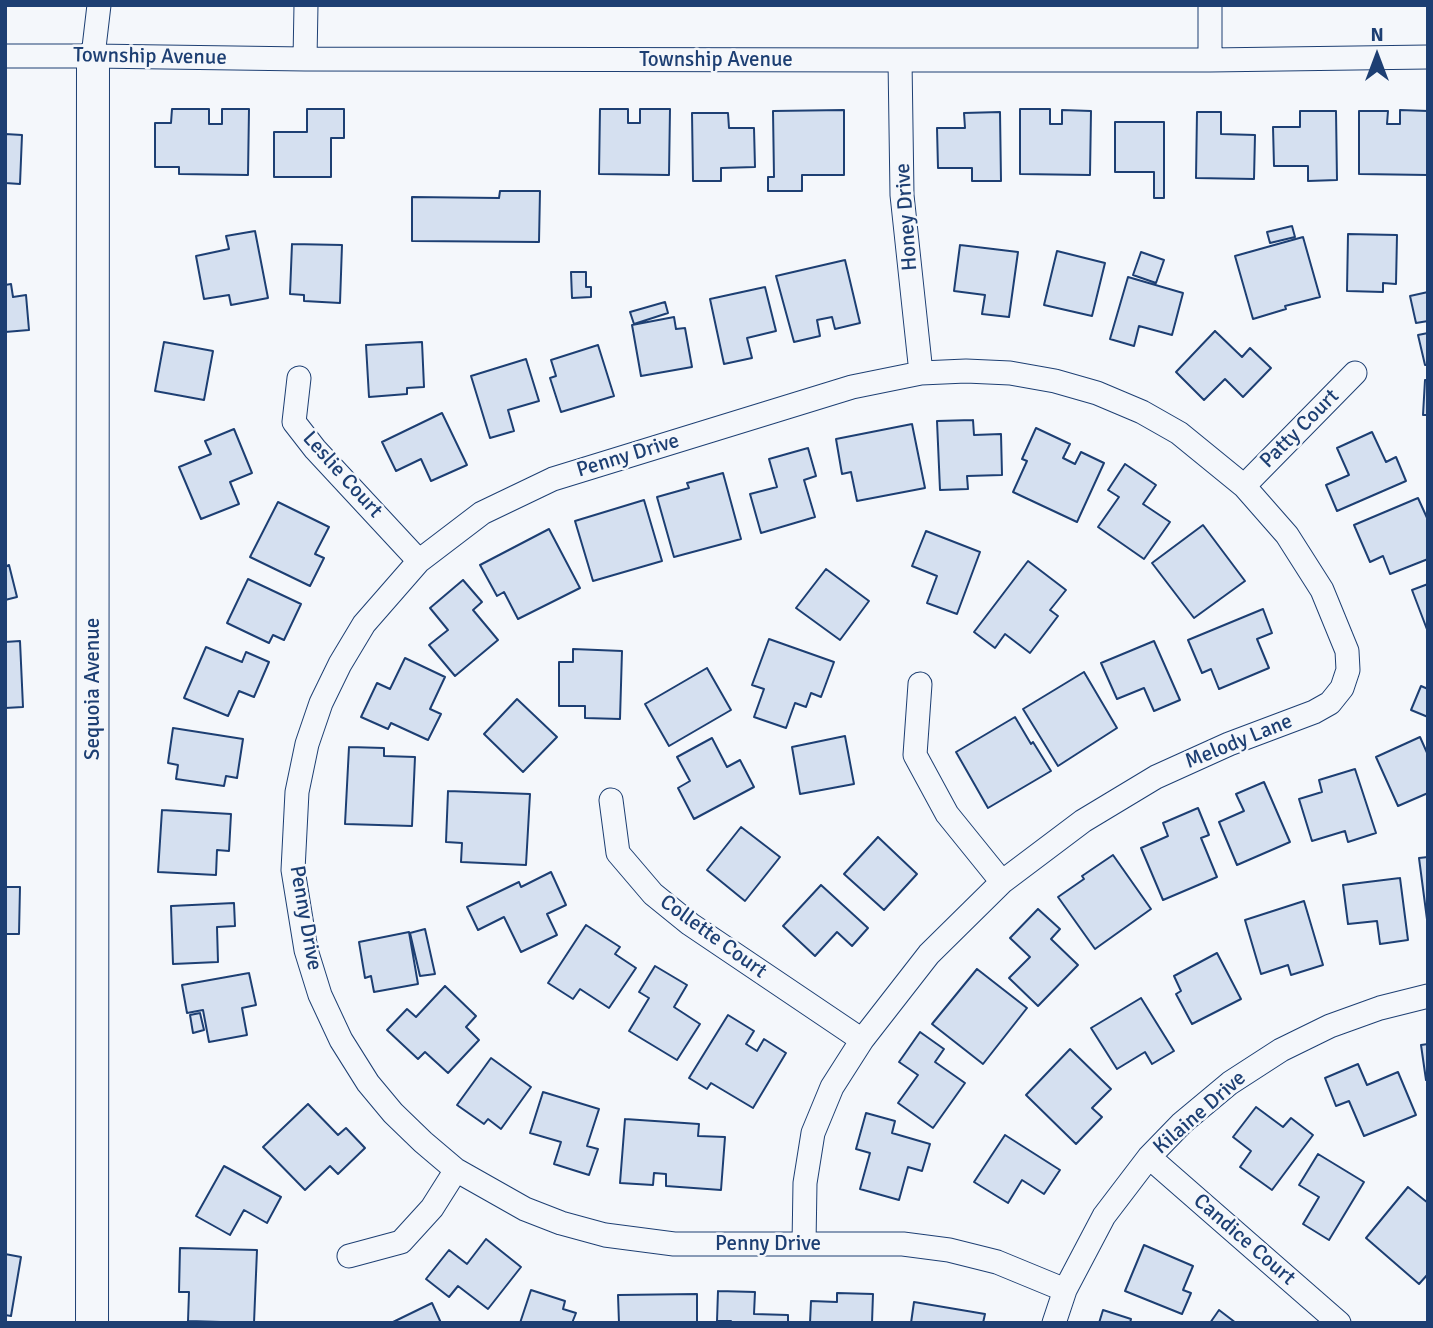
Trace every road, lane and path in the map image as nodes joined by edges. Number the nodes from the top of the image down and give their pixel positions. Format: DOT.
graph roads {
  1 [pos="99,5"];
  2 [pos="306,5"];
  3 [pos="1210,5"];
  4 [pos="5,56"];
  5 [pos="93,56"];
  6 [pos="1428,57"];
  7 [pos="305,59"];
  8 [pos="900,60"];
  9 [pos="1210,60"];
  10 [pos="921,373"];
  11 [pos="1356,373"];
  12 [pos="299,378"];
  13 [pos="1244,486"];
  14 [pos="419,561"];
  15 [pos="920,684"];
  16 [pos="611,800"];
  17 [pos="1002,882"];
  18 [pos="1428,996"];
  19 [pos="862,1040"];
  20 [pos="1149,1157"];
  21 [pos="456,1170"];
  22 [pos="804,1244"];
  23 [pos="349,1256"];
  24 [pos="1065,1290"];
  25 [pos="92,1323"];
  26 [pos="1054,1323"];
  27 [pos="1339,1323"];
  1 -- 5 [label="street"];
  2 -- 7 [label="street"];
  3 -- 9 [label="street"];
  4 -- 5 [label="street, Township Avenue"];
  5 -- 7 [label="street, Township Avenue"];
  5 -- 25 [label="street, Sequoia Avenue"];
  6 -- 9 [label="street, Township Avenue"];
  7 -- 8 [label="street, Township Avenue"];
  8 -- 9 [label="street, Township Avenue"];
  8 -- 10 [label="street, Honey Drive"];
  10 -- 13 [label="street, Melody Lane"];
  10 -- 14 [label="street, Penny Drive"];
  11 -- 13 [label="street, Patty Court"];
  12 -- 14 [label="street, Leslie Court"];
  13 -- 17 [label="street, Melody Lane"];
  14 -- 21 [label="street, Penny Drive"];
  15 -- 17 [label="street"];
  16 -- 19 [label="street, Collette Court"];
  17 -- 19 [label="street, Melody Lane"];
  18 -- 20 [label="street, Kilaine Drive"];
  19 -- 22 [label="street, Melody Lane"];
  20 -- 24 [label="street, Kilaine Drive"];
  20 -- 27 [label="street, Candice Court"];
  21 -- 22 [label="street, Penny Drive"];
  21 -- 23 [label="street"];
  22 -- 24 [label="street, Penny Drive"];
  24 -- 26 [label="street, Kilaine Drive"];
}
